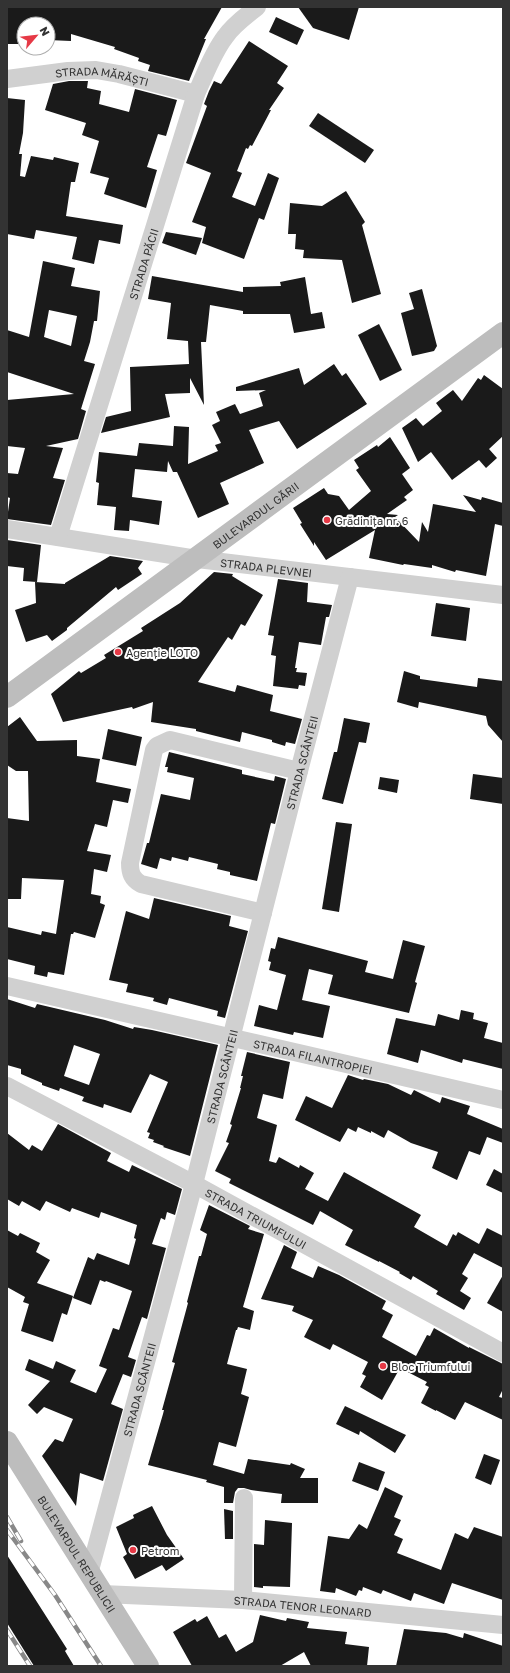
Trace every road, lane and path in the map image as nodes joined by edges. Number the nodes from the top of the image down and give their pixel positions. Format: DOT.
graph roads {
  1 [pos="257,7"];
  2 [pos="7,79"];
  3 [pos="196,94"];
  4 [pos="503,333"];
  5 [pos="7,529"];
  6 [pos="58,536"];
  7 [pos="197,559"];
  8 [pos="350,577"];
  9 [pos="503,595"];
  10 [pos="7,697"];
  11 [pos="298,771"];
  12 [pos="263,913"];
  13 [pos="7,986"];
  14 [pos="232,1038"];
  15 [pos="7,1086"];
  16 [pos="503,1100"];
  17 [pos="194,1184"];
  18 [pos="503,1354"];
  19 [pos="7,1442"];
  20 [pos="244,1498"];
  21 [pos="89,1574"];
  22 [pos="102,1594"];
  23 [pos="243,1600"];
  24 [pos="503,1624"];
  25 [pos="148,1666"];
  1 -- 3 [label="street, STRADA PĂCII"];
  2 -- 3 [label="street, STRADA MĂRĂȘTI"];
  3 -- 6 [label="street, STRADA PĂCII"];
  4 -- 7 [label="street, BULEVARDUL GĂRII"];
  5 -- 6 [label="street, STRADA PLEVNEI"];
  6 -- 7 [label="street, STRADA PLEVNEI"];
  7 -- 8 [label="street, STRADA PLEVNEI"];
  7 -- 10 [label="street, BULEVARDUL GĂRII"];
  8 -- 9 [label="street, STRADA PLEVNEI"];
  8 -- 11 [label="street, STRADA SCÂNTEII"];
  11 -- 12 [label="street, STRADA SCÂNTEII"];
  11 -- 12 [label="street"];
  12 -- 14 [label="street, STRADA SCÂNTEII"];
  13 -- 14 [label="street, STRADA FILANTROPIEI"];
  14 -- 16 [label="street, STRADA FILANTROPIEI"];
  14 -- 17 [label="street, STRADA SCÂNTEII"];
  15 -- 17 [label="street, STRADA TRIUMFULUI"];
  17 -- 18 [label="street, STRADA TRIUMFULUI"];
  17 -- 21 [label="street, STRADA SCÂNTEII"];
  19 -- 21 [label="street, BULEVARDUL REPUBLICII"];
  20 -- 23 [label="street"];
  21 -- 22 [label="street, BULEVARDUL REPUBLICII"];
  22 -- 23 [label="street, STRADA TENOR LEONARD"];
  22 -- 25 [label="street, BULEVARDUL REPUBLICII"];
  23 -- 24 [label="street, STRADA TENOR LEONARD"];
}
